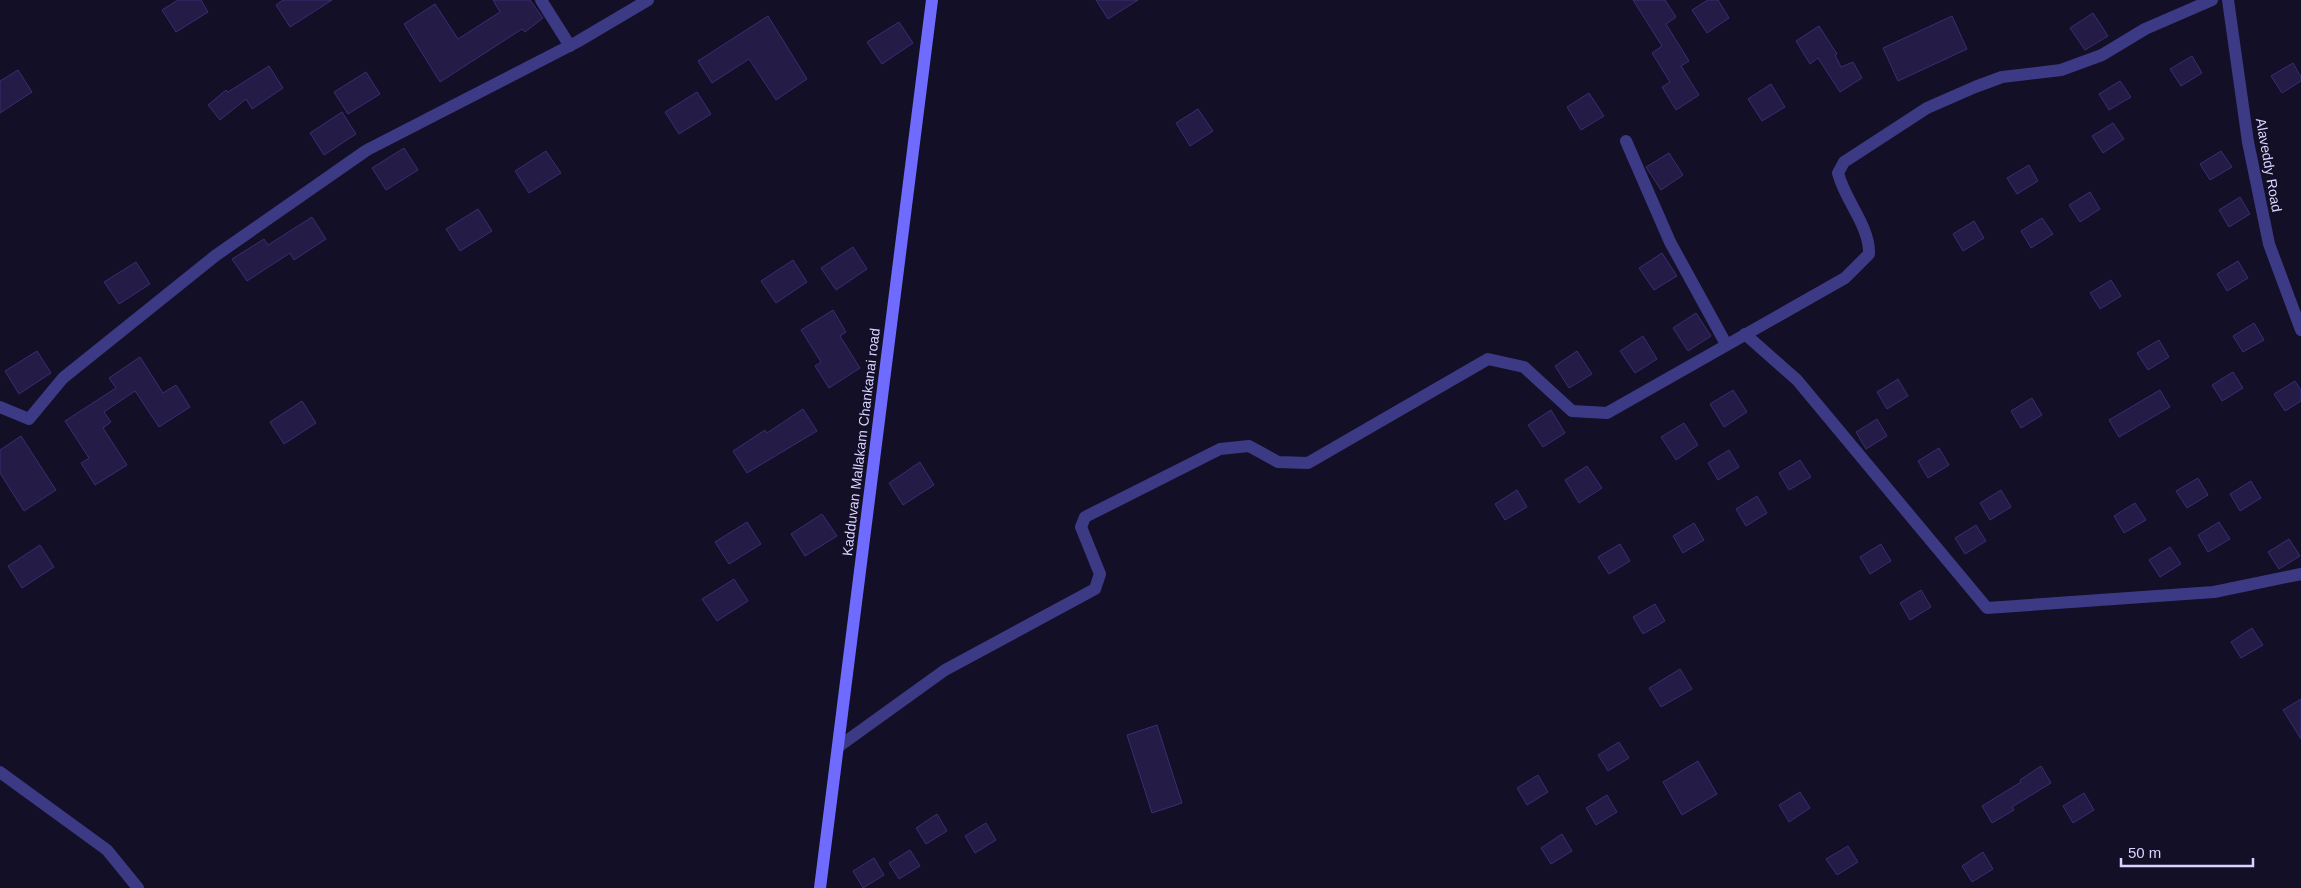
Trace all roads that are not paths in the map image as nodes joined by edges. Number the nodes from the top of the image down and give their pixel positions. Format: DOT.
graph roads {
  1 [pos="541,0"];
  2 [pos="648,0"];
  3 [pos="932,0"];
  4 [pos="2212,0"];
  5 [pos="2228,0"];
  6 [pos="570,46"];
  7 [pos="1626,141"];
  8 [pos="2301,330"];
  9 [pos="1745,334"];
  10 [pos="1726,344"];
  11 [pos="0,407"];
  12 [pos="2301,574"];
  13 [pos="838,747"];
  14 [pos="0,772"];
  15 [pos="138,888"];
  16 [pos="820,888"];
  1 -- 6 [label="street"];
  2 -- 6 [label="street"];
  3 -- 13 [label="main road, Kadduvan Mallakam Chankanai road"];
  4 -- 9 [label="street"];
  5 -- 8 [label="street, Alaveddy Road"];
  6 -- 11 [label="street"];
  7 -- 10 [label="street"];
  9 -- 10 [label="street"];
  9 -- 12 [label="street"];
  10 -- 13 [label="street"];
  13 -- 16 [label="main road, Kadduvan Mallakam Chankanai road"];
  14 -- 15 [label="street"];
}
